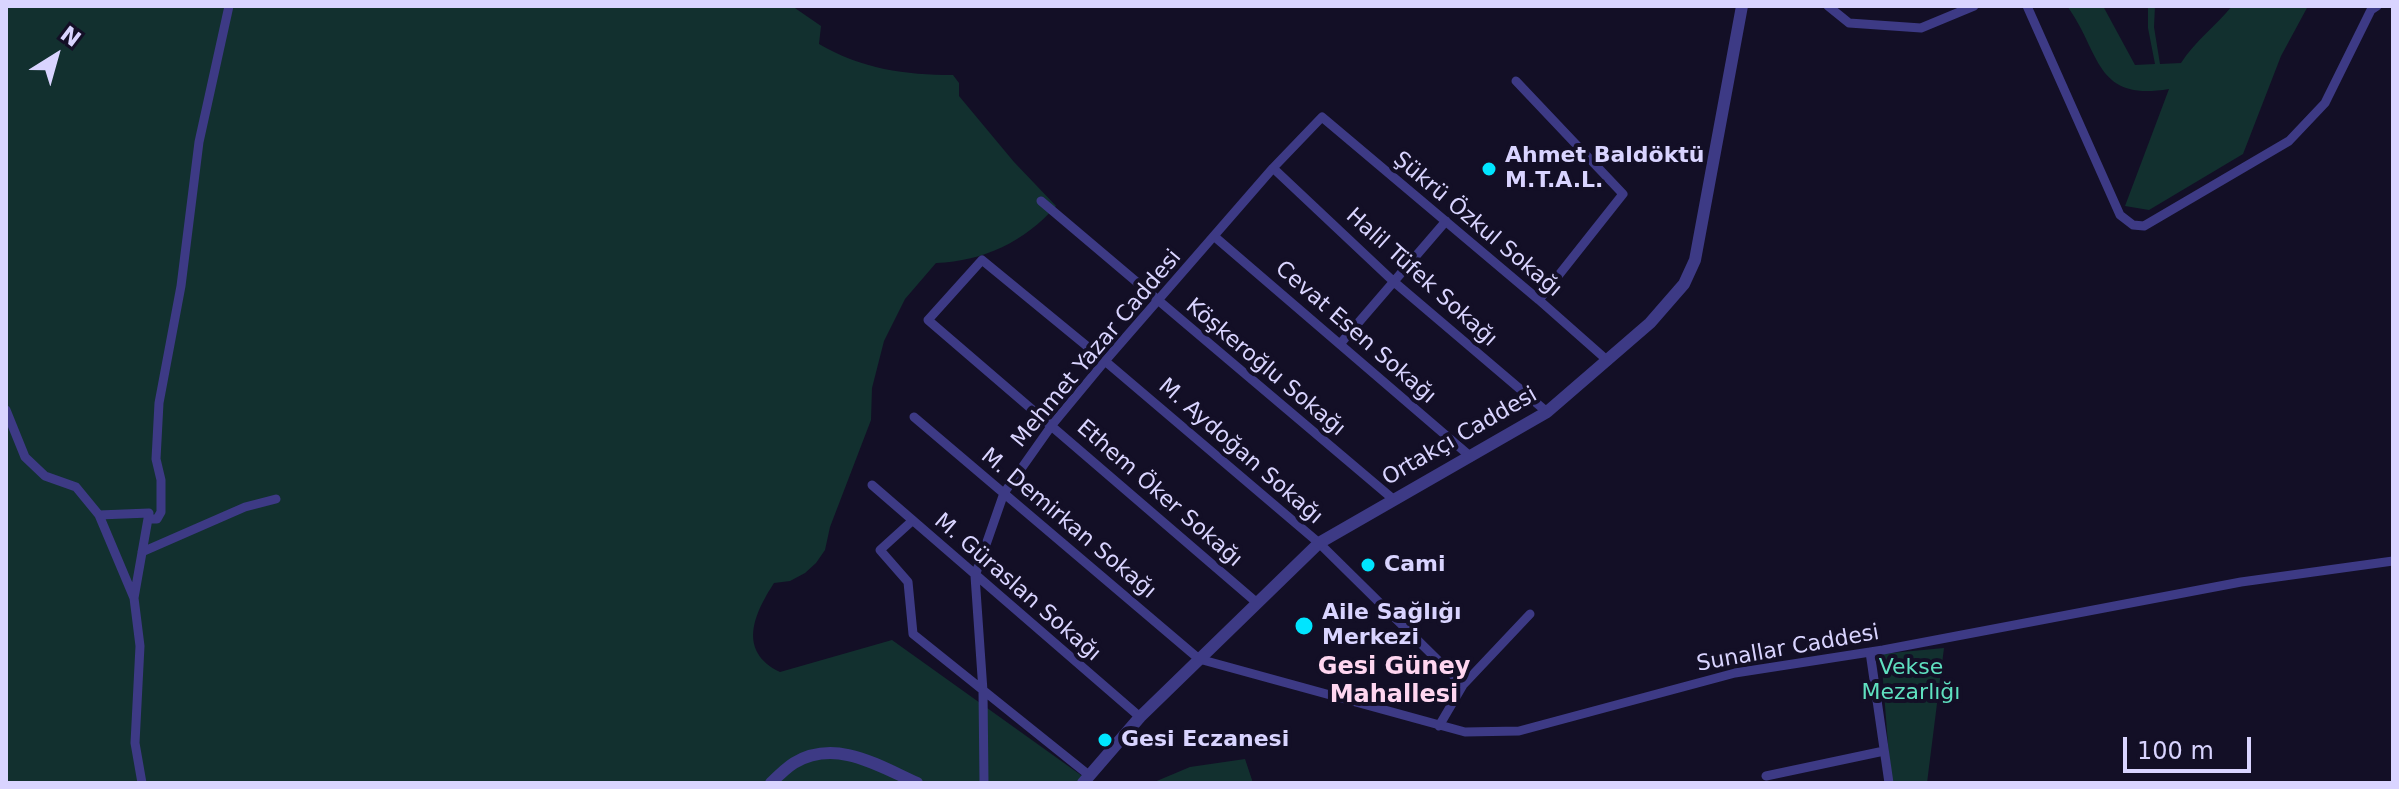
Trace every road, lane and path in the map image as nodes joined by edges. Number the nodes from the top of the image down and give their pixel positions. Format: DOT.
graph roads {
  1 [pos="229,6"];
  2 [pos="1742,6"];
  3 [pos="1828,6"];
  4 [pos="1974,6"];
  5 [pos="2027,6"];
  6 [pos="2377,6"];
  7 [pos="1516,81"];
  8 [pos="1322,117"];
  9 [pos="1273,168"];
  10 [pos="1041,201"];
  11 [pos="1446,221"];
  12 [pos="1215,237"];
  13 [pos="982,260"];
  14 [pos="1393,281"];
  15 [pos="1539,300"];
  16 [pos="1157,302"];
  17 [pos="1340,344"];
  18 [pos="1105,361"];
  19 [pos="1608,361"];
  20 [pos="6,410"];
  21 [pos="1547,412"];
  22 [pos="914,417"];
  23 [pos="1052,425"];
  24 [pos="1471,457"];
  25 [pos="872,485"];
  26 [pos="1004,493"];
  27 [pos="276,499"];
  28 [pos="1393,499"];
  29 [pos="99,515"];
  30 [pos="148,519"];
  31 [pos="912,521"];
  32 [pos="1319,543"];
  33 [pos="142,552"];
  34 [pos="2393,561"];
  35 [pos="975,576"];
  36 [pos="134,598"];
  37 [pos="1256,602"];
  38 [pos="1530,614"];
  39 [pos="1870,652"];
  40 [pos="1199,659"];
  41 [pos="1463,685"];
  42 [pos="983,691"];
  43 [pos="1140,717"];
  44 [pos="1439,726"];
  45 [pos="1884,751"];
  46 [pos="1766,776"];
  47 [pos="1086,779"];
  48 [pos="142,783"];
  49 [pos="771,783"];
  50 [pos="917,783"];
  51 [pos="984,783"];
  52 [pos="1889,783"];
  1 -- 30 [label="street"];
  2 -- 19 [label="street, Ortakçı Caddesi"];
  3 -- 4 [label="street"];
  5 -- 6 [label="street"];
  7 -- 15 [label="street"];
  8 -- 9 [label="street, Mehmet Yazar Caddesi"];
  8 -- 11 [label="street, Şükrü Özkul Sokağı"];
  9 -- 12 [label="street, Mehmet Yazar Caddesi"];
  9 -- 14 [label="street, Halil Tüfek Sokağı"];
  10 -- 16 [label="street, Köşkeroğlu Sokağı"];
  11 -- 14 [label="street"];
  11 -- 15 [label="street, Şükrü Özkul Sokağı"];
  12 -- 16 [label="street, Mehmet Yazar Caddesi"];
  12 -- 17 [label="street, Cevat Esen Sokağı"];
  13 -- 18 [label="street, M. Aydoğan Sokağı"];
  13 -- 23 [label="street, Ethem Öker Sokağı"];
  14 -- 17 [label="street"];
  14 -- 21 [label="street, Halil Tüfek Sokağı"];
  15 -- 19 [label="street, Şükrü Özkul Sokağı"];
  16 -- 18 [label="street, Mehmet Yazar Caddesi"];
  16 -- 28 [label="street, Köşkeroğlu Sokağı"];
  17 -- 24 [label="street, Cevat Esen Sokağı"];
  18 -- 23 [label="street, Mehmet Yazar Caddesi"];
  18 -- 32 [label="street, M. Aydoğan Sokağı"];
  19 -- 21 [label="street, Ortakçı Caddesi"];
  20 -- 29 [label="street"];
  21 -- 24 [label="street, Ortakçı Caddesi"];
  22 -- 26 [label="street, M. Demirkan Sokağı"];
  23 -- 26 [label="street, Mehmet Yazar Caddesi"];
  23 -- 37 [label="street, Ethem Öker Sokağı"];
  24 -- 28 [label="street, Ortakçı Caddesi"];
  25 -- 31 [label="street, M. Güraslan Sokağı"];
  26 -- 35 [label="street, Mehmet Yazar Caddesi"];
  26 -- 40 [label="street, M. Demirkan Sokağı"];
  27 -- 33 [label="street"];
  28 -- 32 [label="street, Ortakçı Caddesi"];
  29 -- 30 [label="street"];
  29 -- 36 [label="street"];
  30 -- 33 [label="street"];
  31 -- 35 [label="street, M. Güraslan Sokağı"];
  31 -- 42 [label="street"];
  32 -- 37 [label="street, Ortakçı Caddesi"];
  32 -- 41 [label="street, M. Aydoğan Sokağı"];
  33 -- 36 [label="street"];
  34 -- 39 [label="street, Sunallar Caddesi"];
  35 -- 42 [label="street, Mehmet Yazar Caddesi"];
  35 -- 43 [label="street, M. Güraslan Sokağı"];
  36 -- 48 [label="street"];
  37 -- 40 [label="street, Ortakçı Caddesi"];
  38 -- 41 [label="street"];
  39 -- 44 [label="street, Sunallar Caddesi"];
  39 -- 45 [label="street"];
  40 -- 43 [label="street, Ortakçı Caddesi"];
  40 -- 44 [label="street, Sunallar Caddesi"];
  41 -- 44 [label="street"];
  42 -- 47 [label="street"];
  42 -- 51 [label="street, Mehmet Yazar Caddesi"];
  43 -- 47 [label="street, Ortakçı Caddesi"];
  45 -- 46 [label="street"];
  45 -- 52 [label="street"];
  49 -- 50 [label="street"];
}
